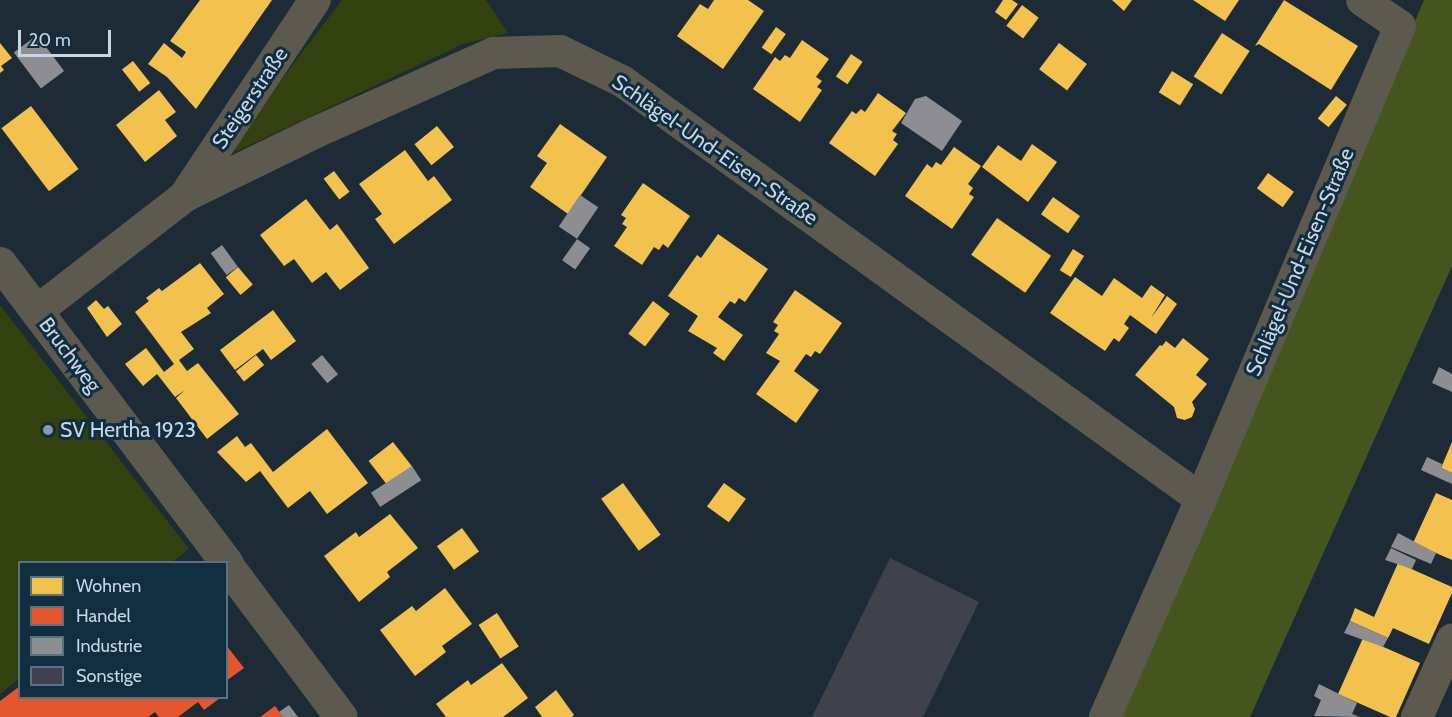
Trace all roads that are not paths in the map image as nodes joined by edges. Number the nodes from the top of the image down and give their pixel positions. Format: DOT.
graph roads {
  1 [pos="315,0"];
  2 [pos="1362,0"];
  3 [pos="185,196"];
  4 [pos="0,262"];
  5 [pos="37,311"];
  6 [pos="1201,499"];
  7 [pos="224,561"];
  8 [pos="228,566"];
  9 [pos="1452,640"];
  10 [pos="341,717"];
  11 [pos="1105,717"];
  12 [pos="1417,717"];
  1 -- 3 [label="street, Steigerstraße"];
  2 -- 6 [label="street, Schlägel-Und-Eisen-Straße"];
  3 -- 5 [label="street, Schlägel-Und-Eisen-Straße"];
  3 -- 6 [label="street, Schlägel-Und-Eisen-Straße"];
  4 -- 5 [label="street, Bruchweg"];
  5 -- 7 [label="street, Bruchweg"];
  6 -- 11 [label="street, Schlägel-Und-Eisen-Straße"];
  8 -- 10 [label="street, Bruchweg"];
  9 -- 12 [label="street"];
}
